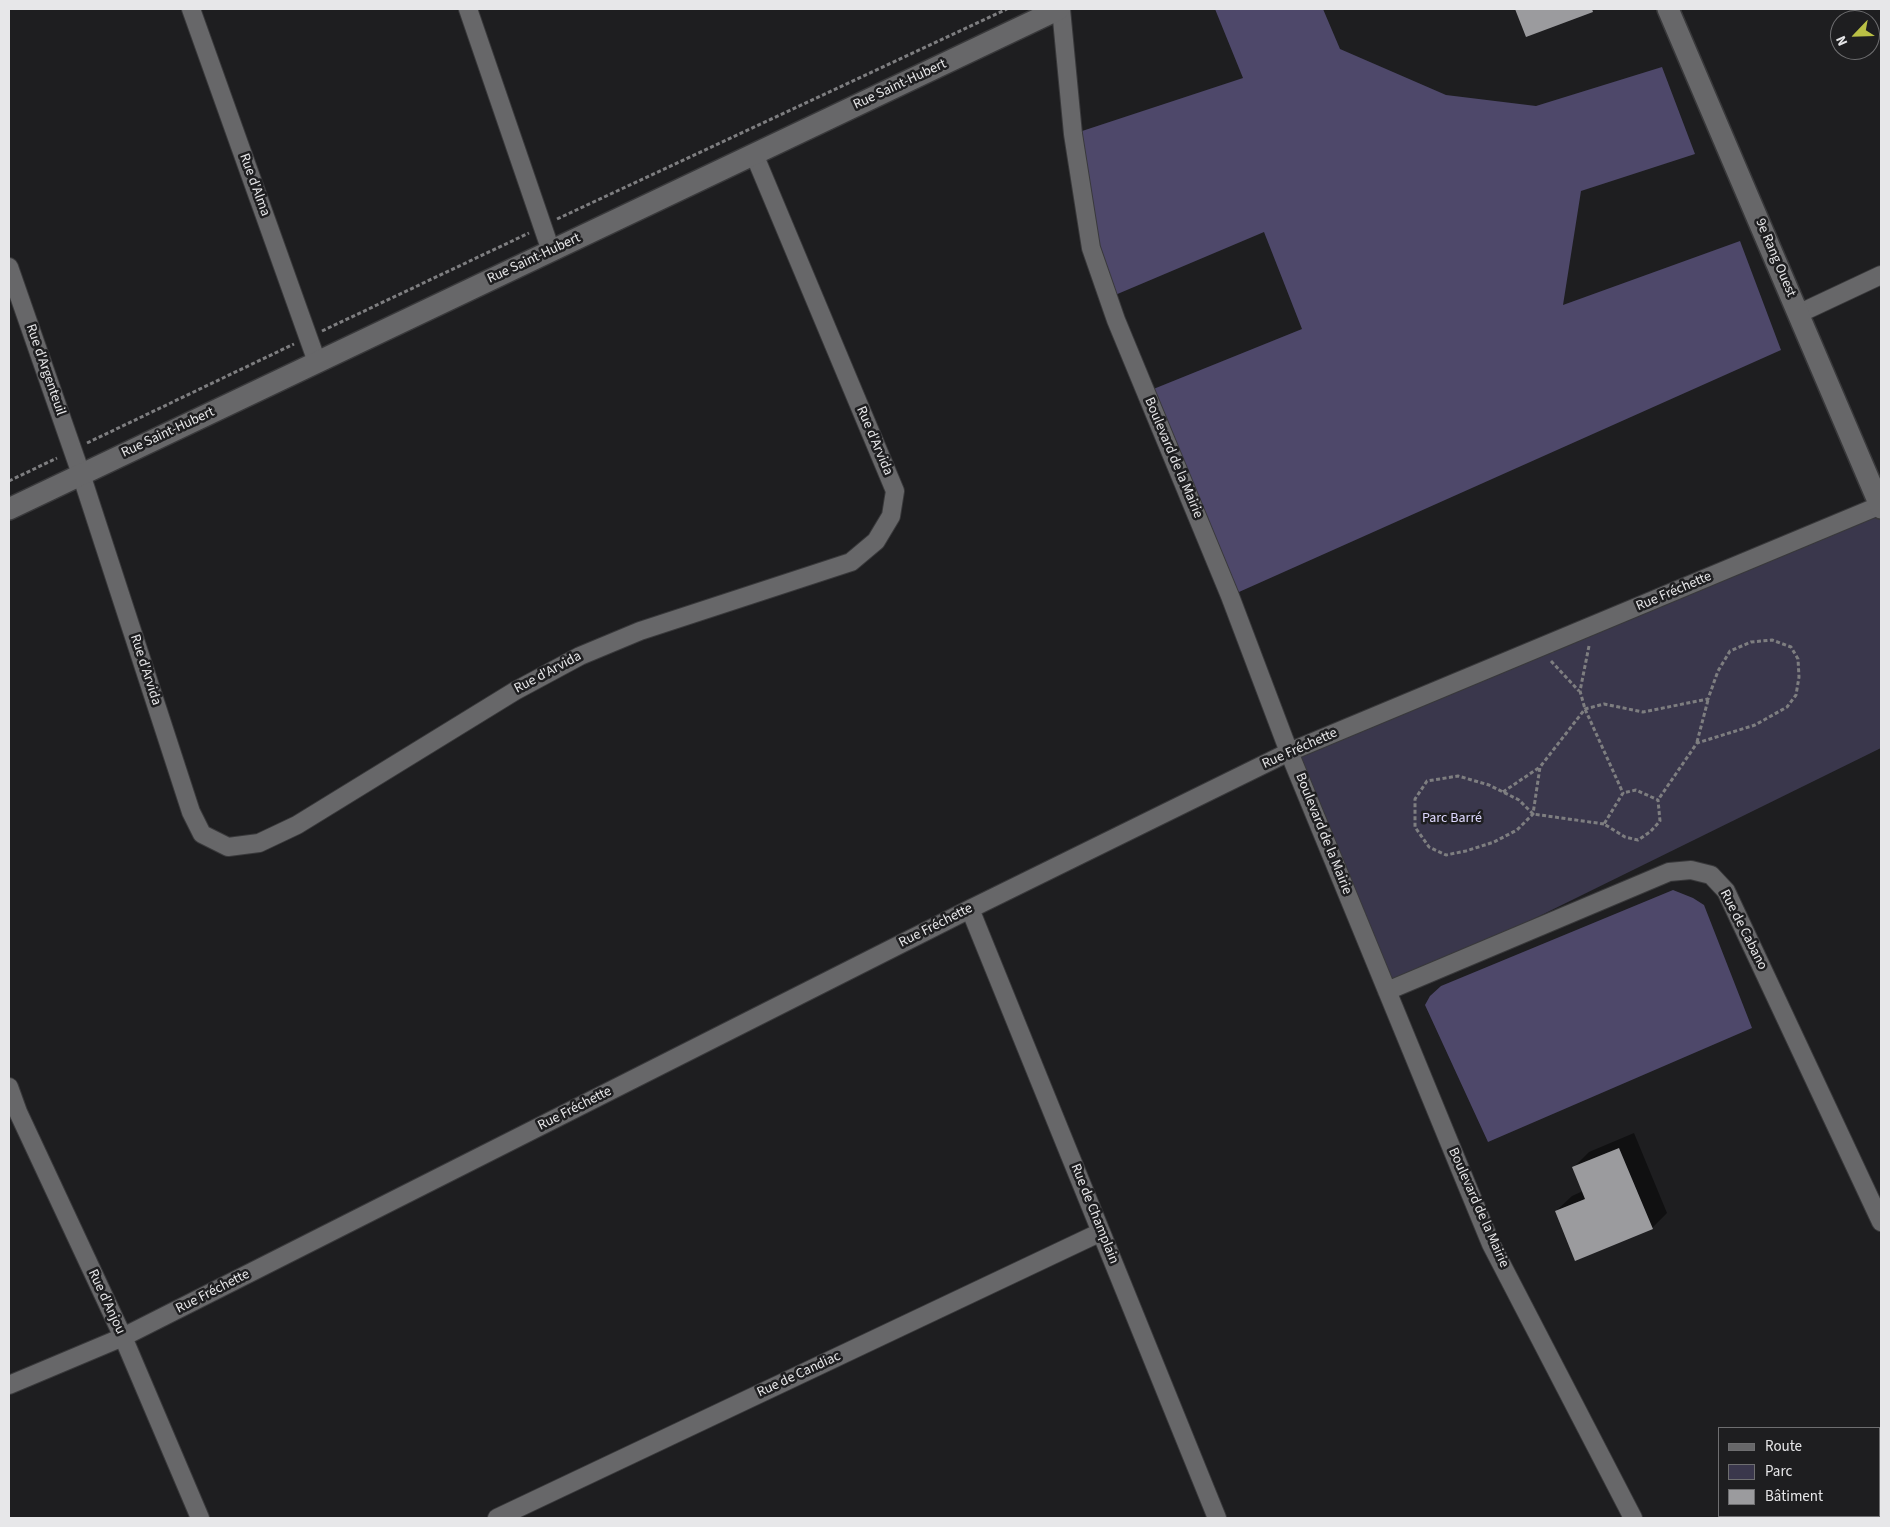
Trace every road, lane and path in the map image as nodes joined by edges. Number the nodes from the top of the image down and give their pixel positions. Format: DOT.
graph roads {
  1 [pos="191,9"];
  2 [pos="468,9"];
  3 [pos="1007,9"];
  4 [pos="1060,9"];
  5 [pos="1668,9"];
  6 [pos="754,154"];
  7 [pos="543,226"];
  8 [pos="551,250"];
  9 [pos="9,267"];
  10 [pos="1881,275"];
  11 [pos="1798,314"];
  12 [pos="308,337"];
  13 [pos="317,362"];
  14 [pos="73,450"];
  15 [pos="81,474"];
  16 [pos="9,481"];
  17 [pos="1881,506"];
  18 [pos="9,509"];
  19 [pos="1593,625"];
  20 [pos="1539,648"];
  21 [pos="1580,691"];
  22 [pos="1708,699"];
  23 [pos="1585,709"];
  24 [pos="1697,743"];
  25 [pos="1289,752"];
  26 [pos="1540,767"];
  27 [pos="1503,792"];
  28 [pos="1623,793"];
  29 [pos="1658,800"];
  30 [pos="1533,814"];
  31 [pos="1604,824"];
  32 [pos="970,909"];
  33 [pos="1387,991"];
  34 [pos="9,1087"];
  35 [pos="1881,1222"];
  36 [pos="1101,1232"];
  37 [pos="123,1337"];
  38 [pos="9,1385"];
  39 [pos="200,1518"];
  40 [pos="497,1518"];
  41 [pos="1217,1518"];
  42 [pos="1633,1518"];
  1 -- 12 [label="street, Rue d'Alma"];
  2 -- 7 [label="street"];
  3 -- 7 [label="path, Rue Saint-Hubert"];
  4 -- 6 [label="street, Rue Saint-Hubert"];
  4 -- 25 [label="street, Boulevard de la Mairie"];
  5 -- 11 [label="street, 9e Rang Ouest"];
  6 -- 8 [label="street, Rue Saint-Hubert"];
  6 -- 15 [label="street, Rue d'Arvida"];
  7 -- 8 [label="street"];
  7 -- 12 [label="path, Rue Saint-Hubert"];
  8 -- 13 [label="street, Rue Saint-Hubert"];
  9 -- 14 [label="street, Rue d'Argenteuil"];
  10 -- 11 [label="street"];
  11 -- 17 [label="street, 9e Rang Ouest"];
  12 -- 13 [label="street, Rue d'Alma"];
  12 -- 14 [label="path, Rue Saint-Hubert"];
  13 -- 15 [label="street, Rue Saint-Hubert"];
  14 -- 15 [label="street, Rue d'Argenteuil"];
  14 -- 16 [label="path, Rue Saint-Hubert"];
  15 -- 18 [label="street, Rue Saint-Hubert"];
  17 -- 19 [label="street, Rue Fréchette"];
  19 -- 20 [label="street, Rue Fréchette"];
  19 -- 21 [label="path"];
  20 -- 21 [label="path"];
  20 -- 25 [label="street, Rue Fréchette"];
  21 -- 23 [label="path"];
  22 -- 23 [label="path"];
  22 -- 24 [label="path"];
  22 -- 24 [label="path"];
  23 -- 26 [label="path"];
  23 -- 28 [label="path"];
  24 -- 29 [label="path"];
  25 -- 32 [label="street, Rue Fréchette"];
  25 -- 33 [label="street, Boulevard de la Mairie"];
  26 -- 27 [label="path"];
  26 -- 30 [label="path"];
  27 -- 30 [label="path"];
  27 -- 30 [label="path"];
  28 -- 29 [label="path"];
  28 -- 31 [label="path"];
  29 -- 31 [label="path"];
  30 -- 31 [label="path"];
  32 -- 36 [label="street, Rue de Champlain"];
  32 -- 37 [label="street, Rue Fréchette"];
  33 -- 35 [label="street, Rue de Cabano"];
  33 -- 42 [label="street, Boulevard de la Mairie"];
  34 -- 37 [label="street, Rue d'Anjou"];
  36 -- 40 [label="street, Rue de Candiac"];
  36 -- 41 [label="street, Rue de Champlain"];
  37 -- 38 [label="street, Rue Fréchette"];
  37 -- 39 [label="street, Rue d'Anjou"];
}
